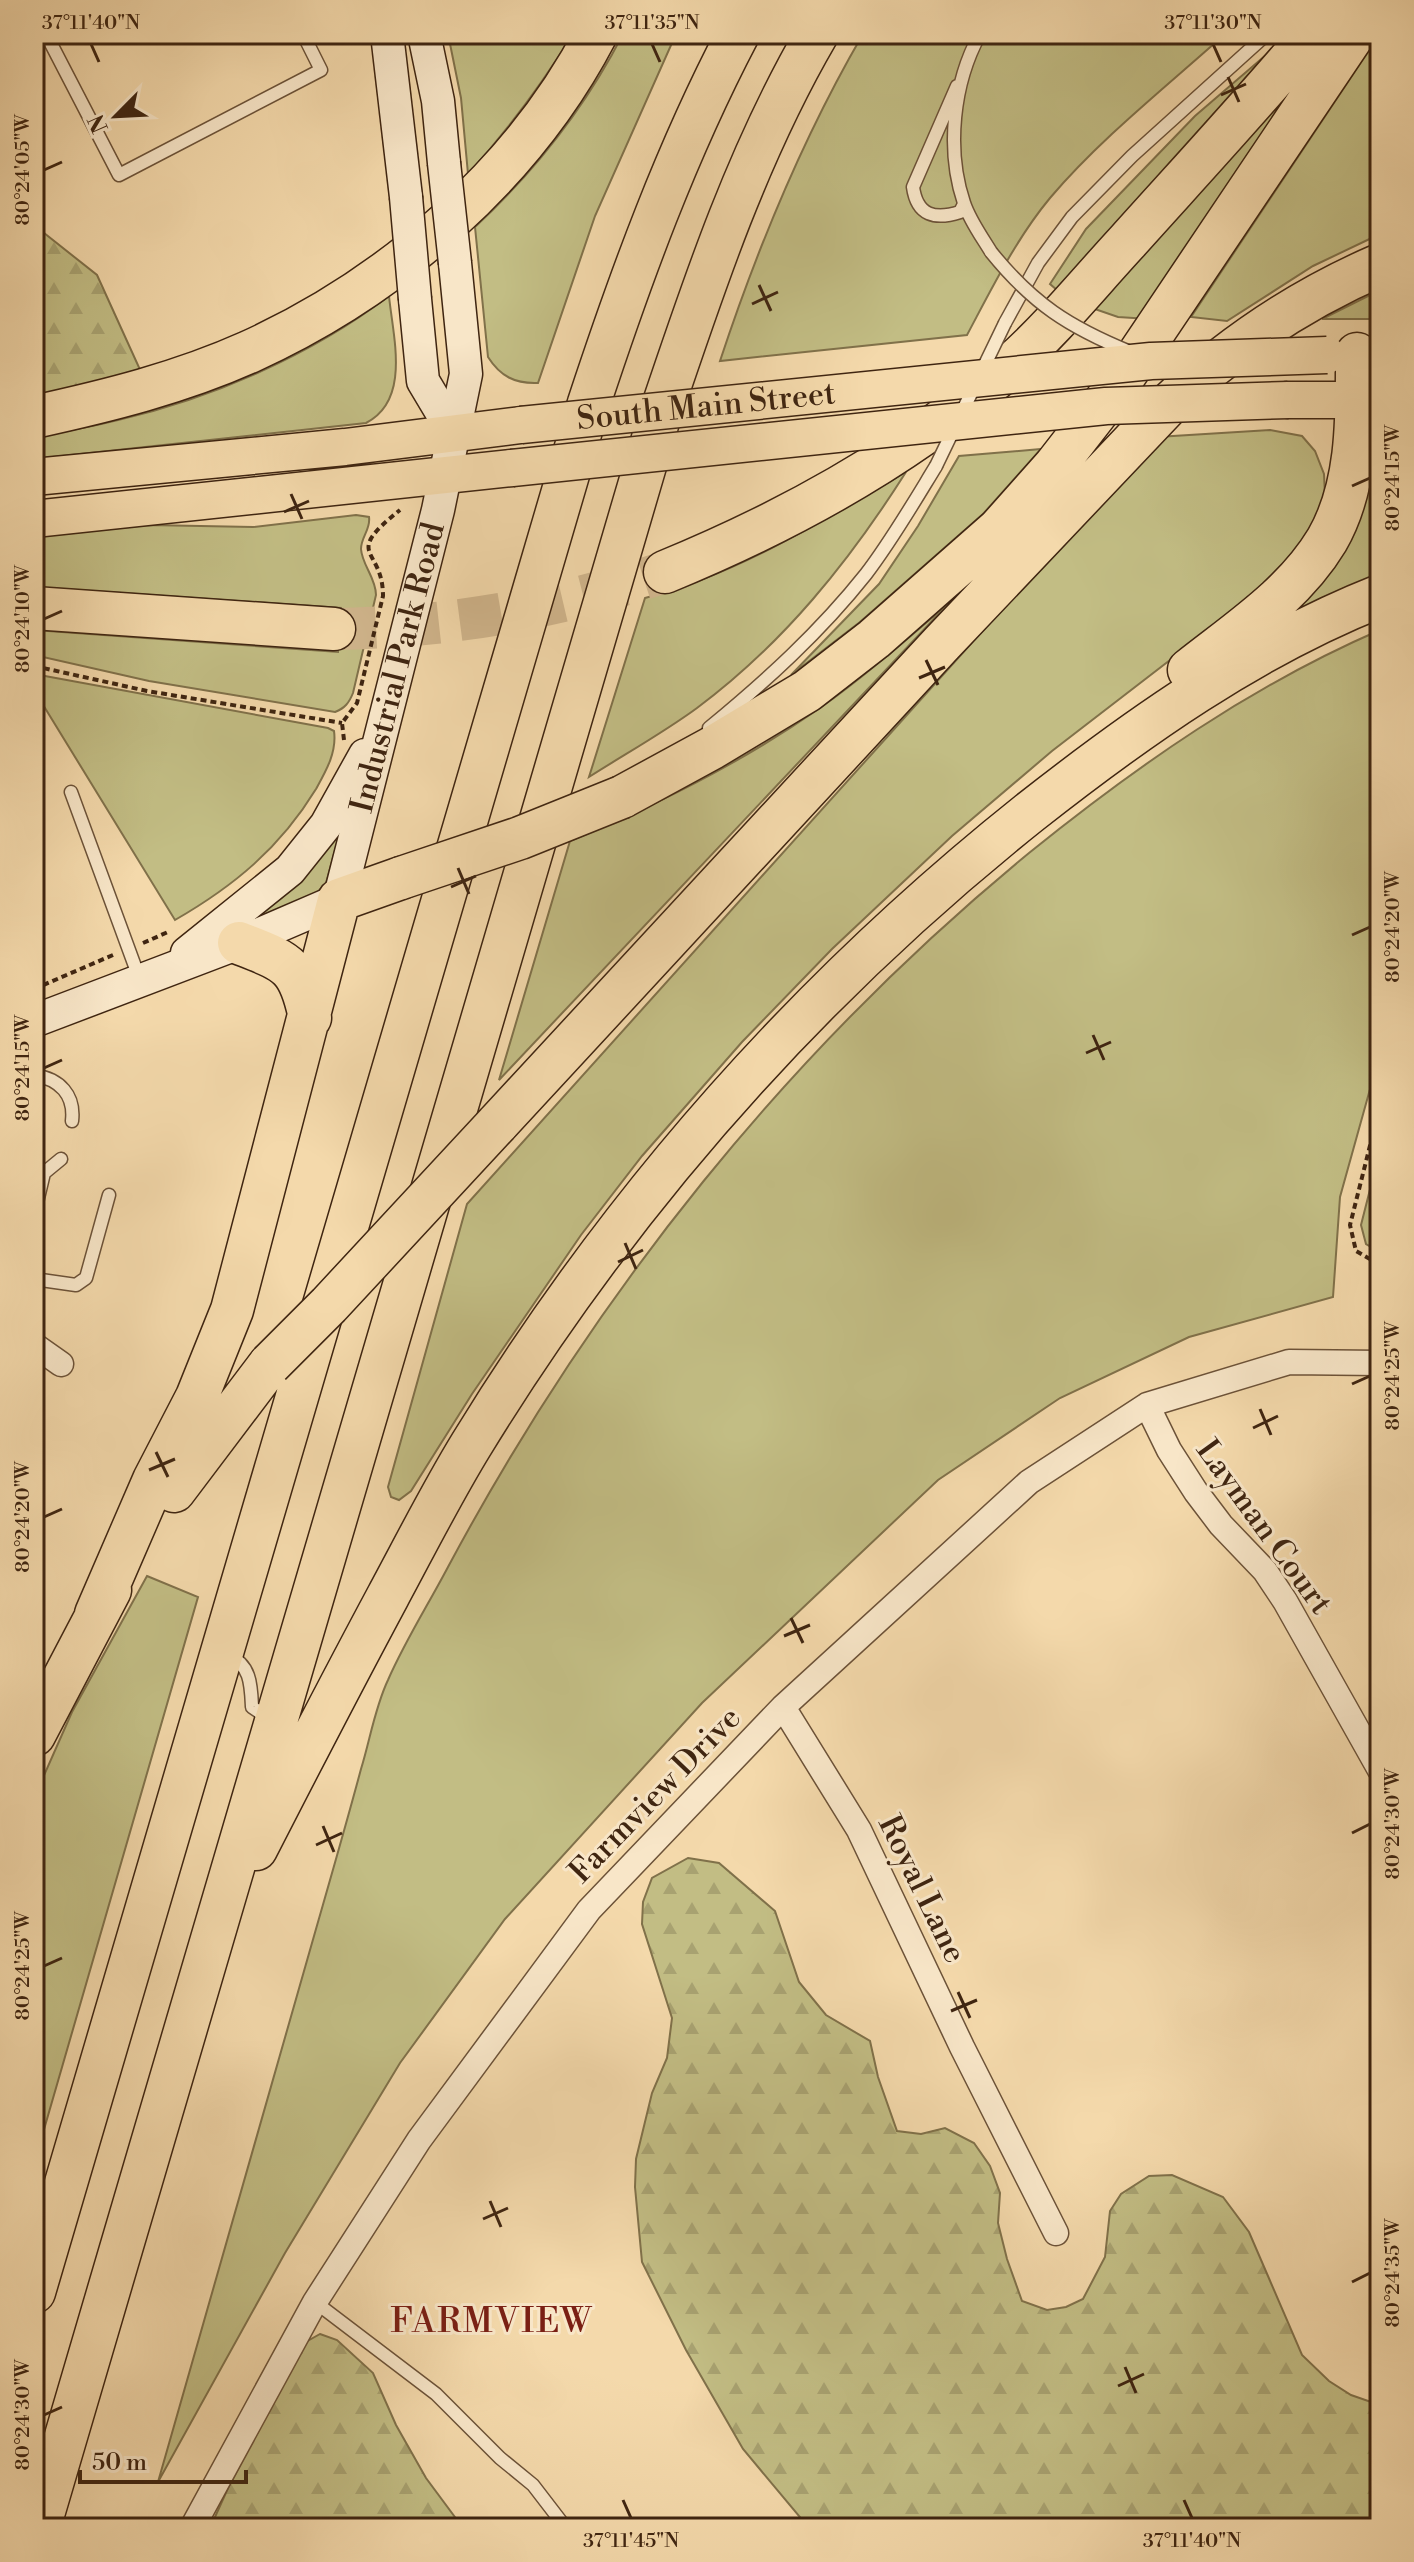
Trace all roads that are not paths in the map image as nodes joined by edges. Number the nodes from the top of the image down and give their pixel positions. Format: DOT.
graph roads {
  1 [pos="46,34"];
  2 [pos="303,34"];
  3 [pos="387,34"];
  4 [pos="424,34"];
  5 [pos="596,34"];
  6 [pos="738,34"];
  7 [pos="980,34"];
  8 [pos="1267,34"];
  9 [pos="1312,34"];
  10 [pos="1354,34"];
  11 [pos="816,37"];
  12 [pos="967,65"];
  13 [pos="964,204"];
  14 [pos="1380,265"];
  15 [pos="1355,354"];
  16 [pos="1151,361"];
  17 [pos="1369,400"];
  18 [pos="34,417"];
  19 [pos="454,433"];
  20 [pos="445,475"];
  21 [pos="34,477"];
  22 [pos="34,519"];
  23 [pos="665,572"];
  24 [pos="1380,596"];
  25 [pos="34,608"];
  26 [pos="334,629"];
  27 [pos="390,706"];
  28 [pos="700,735"];
  29 [pos="677,752"];
  30 [pos="1073,779"];
  31 [pos="71,792"];
  32 [pos="622,797"];
  33 [pos="339,900"];
  34 [pos="239,943"];
  35 [pos="152,976"];
  36 [pos="310,1018"];
  37 [pos="34,1021"];
  38 [pos="34,1075"];
  39 [pos="72,1121"];
  40 [pos="61,1159"];
  41 [pos="109,1195"];
  42 [pos="34,1215"];
  43 [pos="34,1279"];
  44 [pos="34,1345"];
  45 [pos="1380,1363"];
  46 [pos="61,1364"];
  47 [pos="1147,1405"];
  48 [pos="96,1614"];
  49 [pos="222,1653"];
  50 [pos="783,1707"];
  51 [pos="274,1722"];
  52 [pos="34,1735"];
  53 [pos="1380,1770"];
  54 [pos="219,1908"];
  55 [pos="1056,2233"];
  56 [pos="34,2292"];
  57 [pos="315,2302"];
  58 [pos="39,2528"];
  59 [pos="192,2528"];
  60 [pos="566,2528"];
  1 -- 2 [label="lane"];
  3 -- 19 [label="main road, bridge"];
  4 -- 19 [label="main road, Industrial Park Road, bridge"];
  5 -- 18 [label="highway"];
  6 -- 49 [label="highway"];
  7 -- 12 [label="lane"];
  8 -- 28 [label="lane, bridge"];
  9 -- 23 [label="highway"];
  10 -- 32 [label="highway"];
  11 -- 51 [label="highway"];
  12 -- 13 [label="lane"];
  12 -- 13 [label="lane"];
  13 -- 16 [label="lane, bridge"];
  14 -- 48 [label="highway, bridge"];
  15 -- 16 [label="main road, South Main Street, bridge"];
  15 -- 17 [label="highway"];
  16 -- 19 [label="main road, South Main Street, bridge"];
  17 -- 20 [label="main road, South Main Street, bridge"];
  17 -- 30 [label="highway"];
  19 -- 20 [label="main road, Industrial Park Road"];
  19 -- 21 [label="main road, South Main Street"];
  20 -- 22 [label="main road, South Main Street"];
  20 -- 27 [label="main road, Industrial Park Road"];
  24 -- 30 [label="highway"];
  25 -- 26 [label="highway"];
  27 -- 33 [label="main road, Industrial Park Road"];
  27 -- 35 [label="main road"];
  29 -- 32 [label="lane"];
  30 -- 54 [label="highway"];
  31 -- 35 [label="lane"];
  32 -- 33 [label="highway, bridge"];
  33 -- 34 [label="main road"];
  33 -- 36 [label="highway"];
  34 -- 35 [label="main road"];
  34 -- 36 [label="highway"];
  35 -- 37 [label="main road"];
  36 -- 48 [label="highway"];
  38 -- 39 [label="lane"];
  40 -- 42 [label="lane"];
  41 -- 43 [label="lane"];
  44 -- 46 [label="street"];
  45 -- 47 [label="street, Farmview Drive"];
  47 -- 50 [label="street, Farmview Drive"];
  47 -- 53 [label="street, Layman Court"];
  48 -- 52 [label="highway"];
  49 -- 51 [label="lane"];
  49 -- 56 [label="highway"];
  50 -- 55 [label="street, Royal Lane"];
  50 -- 57 [label="street, Farmview Drive"];
  51 -- 54 [label="highway"];
  54 -- 58 [label="highway"];
  57 -- 59 [label="street, Farmview Drive"];
  57 -- 60 [label="lane"];
}
